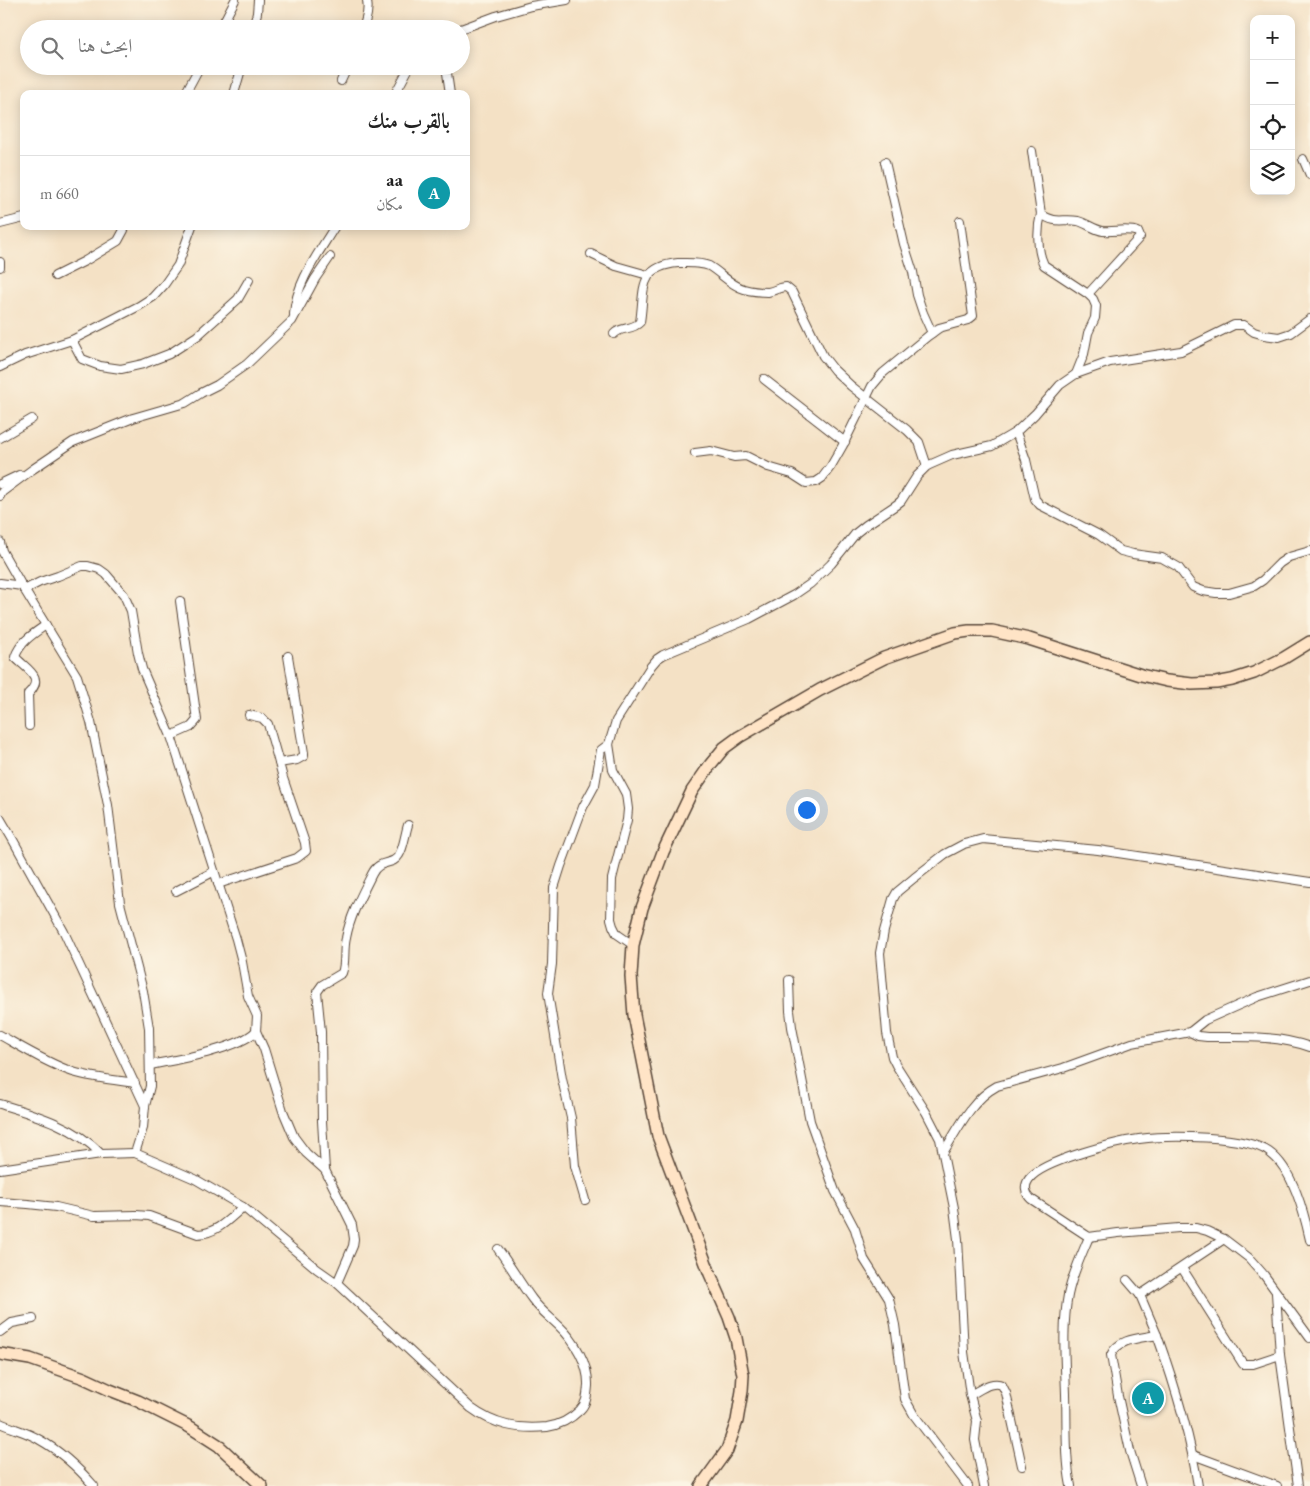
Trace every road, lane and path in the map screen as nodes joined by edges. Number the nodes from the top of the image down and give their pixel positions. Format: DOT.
graph roads {
  1 [pos="235,0"];
  2 [pos="258,0"];
  3 [pos="367,0"];
  4 [pos="567,0"];
  5 [pos="225,20"];
  6 [pos="255,20"];
  7 [pos="366,20"];
  8 [pos="470,26"];
  9 [pos="195,75"];
  10 [pos="239,75"];
  11 [pos="344,75"];
  12 [pos="405,75"];
  13 [pos="447,75"];
  14 [pos="341,81"];
  15 [pos="187,90"];
  16 [pos="235,90"];
  17 [pos="397,90"];
  18 [pos="449,90"];
  19 [pos="1032,151"];
  20 [pos="1303,159"];
  21 [pos="885,162"];
  22 [pos="1310,174"];
  23 [pos="1041,214"];
  24 [pos="20,219"];
  25 [pos="960,221"];
  26 [pos="0,224"];
  27 [pos="123,230"];
  28 [pos="191,230"];
  29 [pos="333,230"];
  30 [pos="591,254"];
  31 [pos="330,257"];
  32 [pos="0,262"];
  33 [pos="0,267"];
  34 [pos="55,276"];
  35 [pos="648,276"];
  36 [pos="249,280"];
  37 [pos="1088,294"];
  38 [pos="294,316"];
  39 [pos="1310,319"];
  40 [pos="932,333"];
  41 [pos="614,334"];
  42 [pos="72,340"];
  43 [pos="0,367"];
  44 [pos="1076,374"];
  45 [pos="764,379"];
  46 [pos="867,398"];
  47 [pos="32,419"];
  48 [pos="1016,432"];
  49 [pos="0,438"];
  50 [pos="845,442"];
  51 [pos="694,453"];
  52 [pos="927,466"];
  53 [pos="33,469"];
  54 [pos="0,484"];
  55 [pos="0,496"];
  56 [pos="0,542"];
  57 [pos="1310,551"];
  58 [pos="0,583"];
  59 [pos="23,588"];
  60 [pos="180,601"];
  61 [pos="46,625"];
  62 [pos="1310,642"];
  63 [pos="288,656"];
  64 [pos="249,715"];
  65 [pos="29,726"];
  66 [pos="170,736"];
  67 [pos="609,744"];
  68 [pos="279,763"];
  69 [pos="0,818"];
  70 [pos="408,825"];
  71 [pos="213,872"];
  72 [pos="1310,882"];
  73 [pos="218,884"];
  74 [pos="176,891"];
  75 [pos="633,945"];
  76 [pos="789,980"];
  77 [pos="1310,980"];
  78 [pos="256,1031"];
  79 [pos="1190,1032"];
  80 [pos="0,1034"];
  81 [pos="1310,1047"];
  82 [pos="150,1065"];
  83 [pos="135,1083"];
  84 [pos="0,1104"];
  85 [pos="145,1106"];
  86 [pos="135,1153"];
  87 [pos="943,1153"];
  88 [pos="101,1154"];
  89 [pos="0,1169"];
  90 [pos="325,1170"];
  91 [pos="585,1200"];
  92 [pos="0,1202"];
  93 [pos="243,1207"];
  94 [pos="1308,1218"];
  95 [pos="1089,1237"];
  96 [pos="1224,1240"];
  97 [pos="1310,1240"];
  98 [pos="498,1248"];
  99 [pos="1182,1268"];
  100 [pos="1127,1280"];
  101 [pos="337,1283"];
  102 [pos="1276,1293"];
  103 [pos="1140,1295"];
  104 [pos="33,1319"];
  105 [pos="0,1332"];
  106 [pos="1157,1335"];
  107 [pos="1310,1338"];
  108 [pos="0,1354"];
  109 [pos="1280,1355"];
  110 [pos="970,1395"];
  111 [pos="0,1423"];
  112 [pos="1193,1455"];
  113 [pos="1022,1466"];
  114 [pos="94,1486"];
  115 [pos="262,1486"];
  116 [pos="701,1486"];
  117 [pos="968,1486"];
  118 [pos="984,1486"];
  119 [pos="1071,1486"];
  120 [pos="1141,1486"];
  121 [pos="1198,1486"];
  122 [pos="1277,1486"];
  123 [pos="1298,1486"];
  1 -- 5 [label="street"];
  2 -- 6 [label="street"];
  3 -- 7 [label="street"];
  4 -- 8 [label="street"];
  9 -- 15 [label="street"];
  10 -- 16 [label="street"];
  11 -- 14 [label="street"];
  12 -- 17 [label="street"];
  13 -- 18 [label="street"];
  19 -- 23 [label="street"];
  20 -- 22 [label="street"];
  21 -- 40 [label="street"];
  23 -- 37 [label="street"];
  23 -- 37 [label="street"];
  24 -- 26 [label="street"];
  25 -- 40 [label="street"];
  27 -- 34 [label="street"];
  28 -- 42 [label="street"];
  29 -- 38 [label="street"];
  30 -- 35 [label="street"];
  31 -- 38 [label="street"];
  32 -- 33 [label="street"];
  35 -- 41 [label="street"];
  35 -- 46 [label="street"];
  36 -- 42 [label="street"];
  37 -- 44 [label="street"];
  38 -- 53 [label="street"];
  39 -- 44 [label="street"];
  40 -- 46 [label="street"];
  42 -- 43 [label="street"];
  44 -- 48 [label="street"];
  45 -- 50 [label="street"];
  46 -- 50 [label="street"];
  46 -- 52 [label="street"];
  47 -- 49 [label="street"];
  48 -- 52 [label="street"];
  48 -- 57 [label="street"];
  50 -- 51 [label="street"];
  52 -- 67 [label="street"];
  53 -- 54 [label="street"];
  53 -- 55 [label="street"];
  56 -- 59 [label="street"];
  58 -- 59 [label="street"];
  59 -- 61 [label="street"];
  59 -- 66 [label="street"];
  60 -- 66 [label="street"];
  61 -- 65 [label="street"];
  61 -- 82 [label="street"];
  62 -- 75 [label="main road"];
  63 -- 68 [label="street"];
  64 -- 68 [label="street"];
  66 -- 71 [label="street"];
  67 -- 75 [label="street"];
  67 -- 91 [label="street"];
  68 -- 73 [label="street"];
  69 -- 83 [label="street"];
  70 -- 90 [label="street"];
  71 -- 73 [label="street"];
  71 -- 74 [label="street"];
  72 -- 87 [label="street"];
  73 -- 78 [label="street"];
  75 -- 116 [label="main road"];
  76 -- 117 [label="street"];
  77 -- 79 [label="street"];
  78 -- 82 [label="street"];
  78 -- 90 [label="street"];
  79 -- 81 [label="street"];
  79 -- 87 [label="street"];
  80 -- 83 [label="street"];
  82 -- 85 [label="street"];
  83 -- 85 [label="street"];
  84 -- 88 [label="street"];
  85 -- 86 [label="street"];
  86 -- 88 [label="street"];
  86 -- 93 [label="street"];
  87 -- 110 [label="street"];
  88 -- 89 [label="street"];
  90 -- 101 [label="street"];
  92 -- 93 [label="street"];
  93 -- 101 [label="street"];
  94 -- 95 [label="street"];
  94 -- 97 [label="street"];
  95 -- 96 [label="street"];
  95 -- 119 [label="street"];
  96 -- 99 [label="street"];
  96 -- 102 [label="street"];
  98 -- 101 [label="street"];
  99 -- 103 [label="street"];
  99 -- 109 [label="street"];
  100 -- 103 [label="street"];
  102 -- 107 [label="street"];
  102 -- 109 [label="street"];
  103 -- 106 [label="street"];
  104 -- 105 [label="street"];
  106 -- 112 [label="street"];
  106 -- 120 [label="street"];
  108 -- 115 [label="main road"];
  109 -- 123 [label="street"];
  110 -- 113 [label="street"];
  110 -- 118 [label="street"];
  111 -- 114 [label="street"];
  112 -- 121 [label="street"];
  112 -- 122 [label="street"];
}
